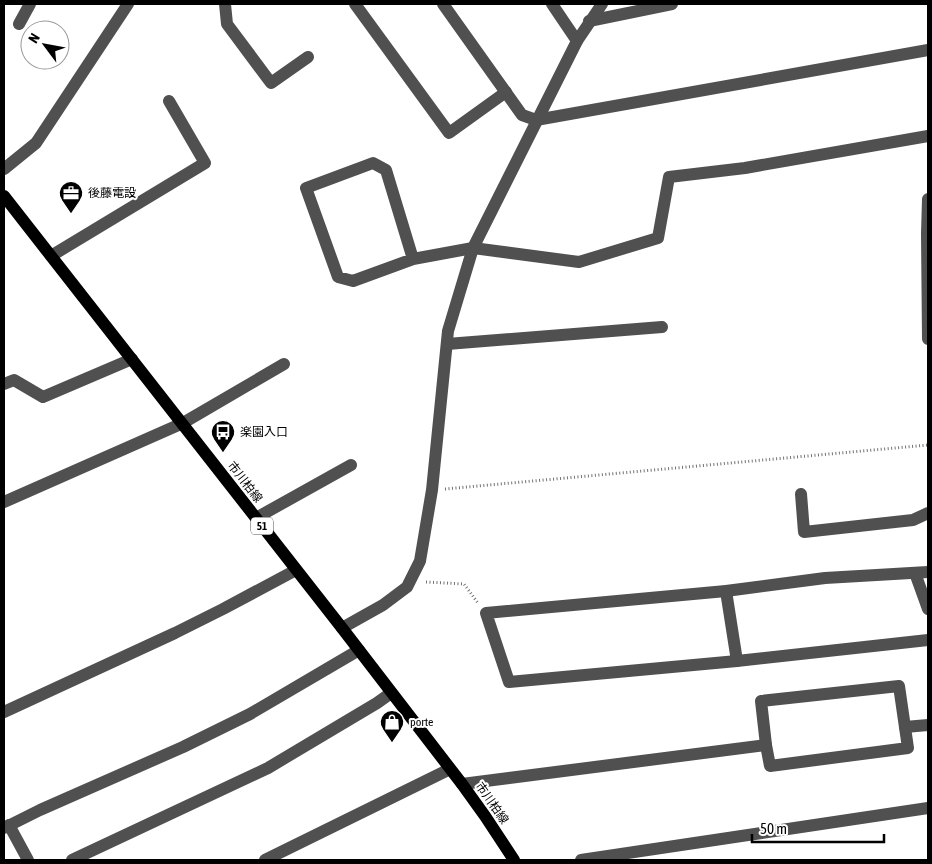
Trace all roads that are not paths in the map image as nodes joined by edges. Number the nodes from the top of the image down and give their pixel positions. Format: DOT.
graph roads {
  1 [pos="30,4"];
  2 [pos="128,4"];
  3 [pos="225,4"];
  4 [pos="355,4"];
  5 [pos="443,4"];
  6 [pos="552,4"];
  7 [pos="602,4"];
  8 [pos="672,4"];
  9 [pos="589,22"];
  10 [pos="18,24"];
  11 [pos="577,41"];
  12 [pos="928,50"];
  13 [pos="308,56"];
  14 [pos="506,92"];
  15 [pos="169,101"];
  16 [pos="536,120"];
  17 [pos="928,136"];
  18 [pos="4,169"];
  19 [pos="4,196"];
  20 [pos="928,199"];
  21 [pos="473,248"];
  22 [pos="51,256"];
  23 [pos="413,259"];
  24 [pos="662,327"];
  25 [pos="928,336"];
  26 [pos="447,344"];
  27 [pos="132,358"];
  28 [pos="284,364"];
  29 [pos="4,384"];
  30 [pos="182,423"];
  31 [pos="351,465"];
  32 [pos="801,494"];
  33 [pos="4,502"];
  34 [pos="928,513"];
  35 [pos="256,518"];
  36 [pos="296,570"];
  37 [pos="928,572"];
  38 [pos="915,573"];
  39 [pos="726,591"];
  40 [pos="928,609"];
  41 [pos="342,628"];
  42 [pos="928,640"];
  43 [pos="359,650"];
  44 [pos="737,661"];
  45 [pos="391,693"];
  46 [pos="4,712"];
  47 [pos="928,725"];
  48 [pos="905,728"];
  49 [pos="766,745"];
  50 [pos="450,769"];
  51 [pos="462,784"];
  52 [pos="928,808"];
  53 [pos="7,827"];
  54 [pos="28,860"];
  55 [pos="72,860"];
  56 [pos="265,860"];
  57 [pos="514,860"];
  58 [pos="581,860"];
  1 -- 10 [label="street"];
  2 -- 18 [label="street"];
  3 -- 13 [label="street"];
  4 -- 14 [label="street"];
  5 -- 14 [label="street"];
  6 -- 11 [label="street"];
  7 -- 9 [label="street"];
  8 -- 9 [label="street"];
  9 -- 11 [label="street"];
  11 -- 16 [label="street"];
  12 -- 16 [label="street"];
  14 -- 16 [label="street"];
  15 -- 22 [label="street"];
  16 -- 21 [label="street"];
  17 -- 21 [label="street"];
  19 -- 22 [label="main road, 市川柏線 / 51"];
  20 -- 25 [label="street"];
  21 -- 23 [label="street"];
  21 -- 26 [label="street"];
  22 -- 27 [label="main road, 市川柏線 / 51"];
  23 -- 23 [label="street"];
  24 -- 26 [label="street"];
  26 -- 41 [label="street"];
  27 -- 29 [label="street"];
  27 -- 30 [label="main road, 市川柏線 / 51"];
  28 -- 30 [label="street"];
  30 -- 33 [label="street"];
  30 -- 35 [label="main road, 市川柏線 / 51"];
  31 -- 35 [label="street"];
  32 -- 34 [label="street"];
  35 -- 36 [label="main road, 市川柏線 / 51"];
  36 -- 41 [label="main road, 市川柏線 / 51"];
  36 -- 46 [label="street"];
  37 -- 38 [label="street"];
  38 -- 39 [label="street"];
  38 -- 40 [label="street"];
  39 -- 44 [label="street"];
  39 -- 44 [label="street"];
  41 -- 43 [label="main road, 市川柏線 / 51"];
  42 -- 44 [label="street"];
  43 -- 45 [label="main road, 市川柏線 / 51"];
  43 -- 53 [label="street"];
  45 -- 50 [label="main road, 市川柏線 / 51"];
  45 -- 55 [label="street"];
  47 -- 48 [label="street"];
  48 -- 49 [label="street"];
  48 -- 49 [label="street"];
  49 -- 51 [label="street"];
  50 -- 51 [label="main road, 市川柏線 / 51"];
  50 -- 56 [label="street"];
  51 -- 57 [label="main road, 市川柏線 / 51"];
  52 -- 58 [label="street"];
  53 -- 54 [label="street"];
}
